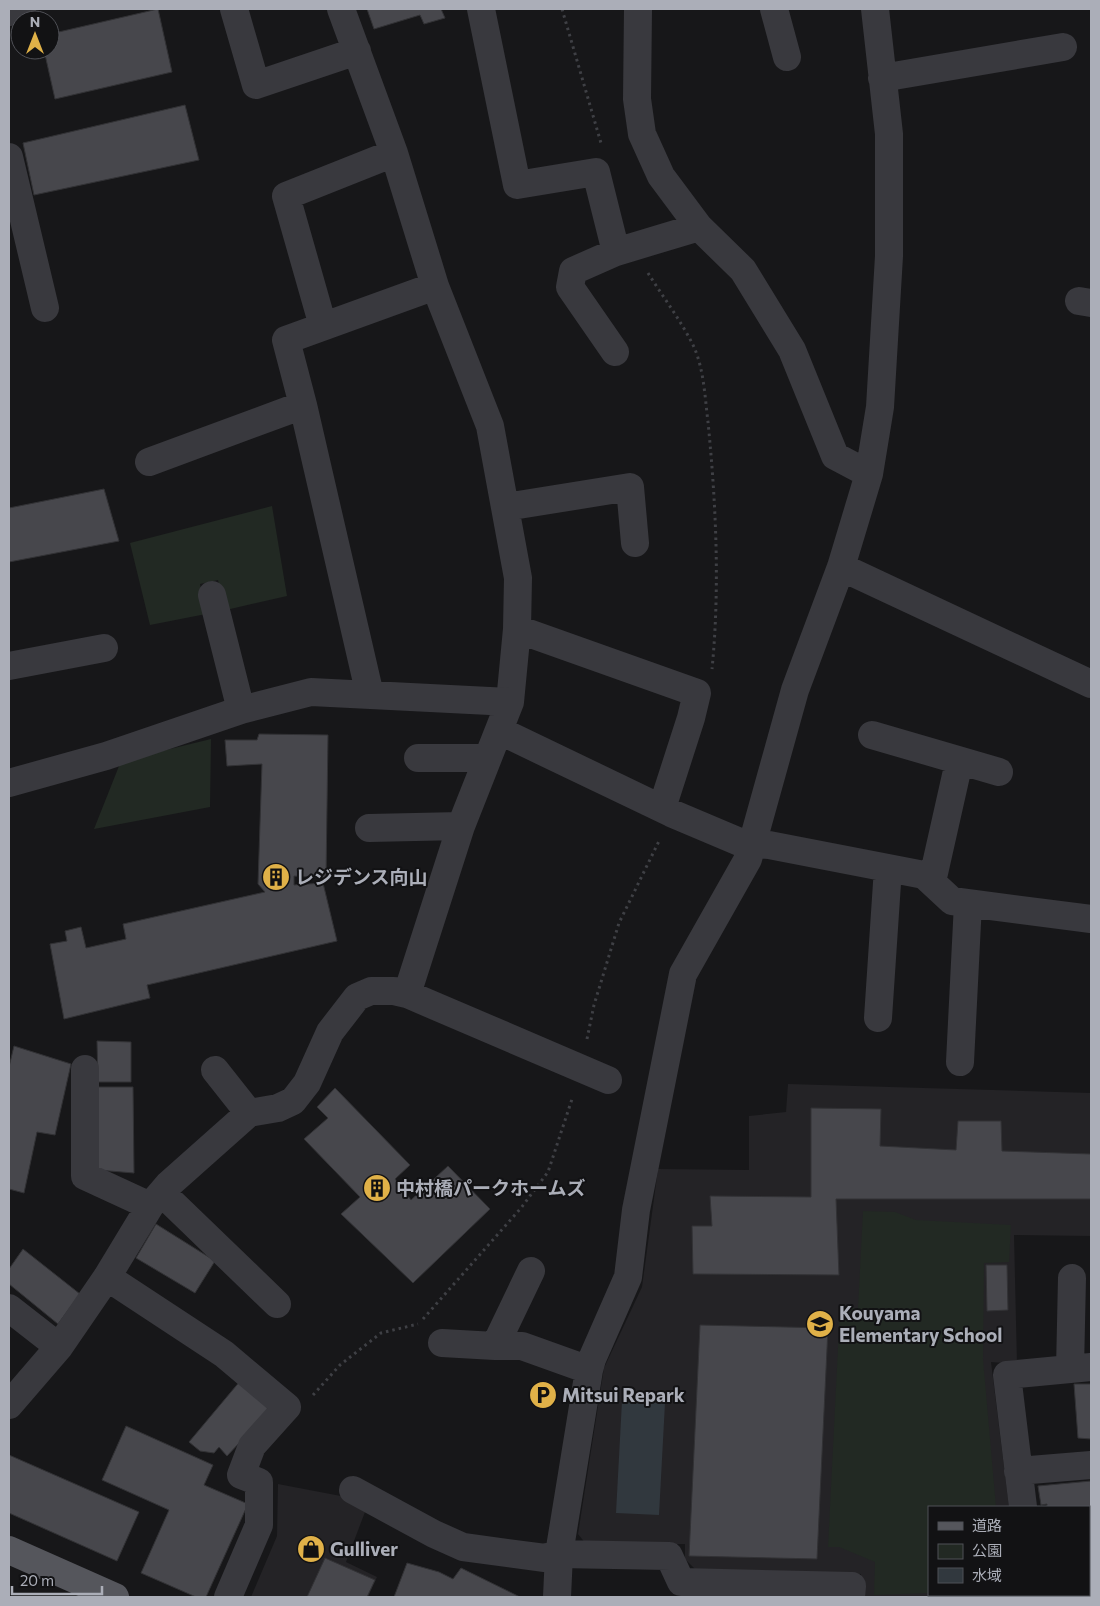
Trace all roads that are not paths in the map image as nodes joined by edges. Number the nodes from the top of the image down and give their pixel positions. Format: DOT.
graph roads {
  1 [pos="22,9"];
  2 [pos="234,9"];
  3 [pos="341,9"];
  4 [pos="482,9"];
  5 [pos="638,9"];
  6 [pos="774,9"];
  7 [pos="875,9"];
  8 [pos="9,12"];
  9 [pos="1063,47"];
  10 [pos="357,51"];
  11 [pos="787,57"];
  12 [pos="882,78"];
  13 [pos="394,153"];
  14 [pos="9,157"];
  15 [pos="699,227"];
  16 [pos="624,250"];
  17 [pos="435,286"];
  18 [pos="45,308"];
  19 [pos="323,326"];
  20 [pos="615,352"];
  21 [pos="303,405"];
  22 [pos="149,462"];
  23 [pos="869,474"];
  24 [pos="506,507"];
  25 [pos="635,543"];
  26 [pos="841,567"];
  27 [pos="212,595"];
  28 [pos="517,629"];
  29 [pos="104,648"];
  30 [pos="9,666"];
  31 [pos="1091,684"];
  32 [pos="370,695"];
  33 [pos="510,702"];
  34 [pos="241,710"];
  35 [pos="500,731"];
  36 [pos="872,735"];
  37 [pos="418,758"];
  38 [pos="487,758"];
  39 [pos="959,762"];
  40 [pos="999,772"];
  41 [pos="9,783"];
  42 [pos="666,811"];
  43 [pos="462,826"];
  44 [pos="369,828"];
  45 [pos="752,844"];
  46 [pos="888,868"];
  47 [pos="932,882"];
  48 [pos="968,903"];
  49 [pos="1091,919"];
  50 [pos="407,994"];
  51 [pos="878,1018"];
  52 [pos="960,1062"];
  53 [pos="85,1069"];
  54 [pos="215,1070"];
  55 [pos="608,1080"];
  56 [pos="249,1113"];
  57 [pos="156,1199"];
  58 [pos="531,1271"];
  59 [pos="107,1277"];
  60 [pos="1072,1278"];
  61 [pos="277,1304"];
  62 [pos="9,1308"];
  63 [pos="442,1342"];
  64 [pos="59,1346"];
  65 [pos="495,1346"];
  66 [pos="1080,1368"];
  67 [pos="589,1370"];
  68 [pos="9,1405"];
  69 [pos="1091,1465"];
  70 [pos="1018,1471"];
  71 [pos="353,1490"];
  72 [pos="1023,1506"];
  73 [pos="9,1550"];
  74 [pos="559,1554"];
  75 [pos="116,1597"];
  76 [pos="228,1597"];
  77 [pos="557,1597"];
  78 [pos="851,1597"];
  1 -- 8 [label="street"];
  2 -- 10 [label="street"];
  3 -- 10 [label="street"];
  4 -- 16 [label="street"];
  5 -- 15 [label="street"];
  6 -- 11 [label="street"];
  7 -- 12 [label="street"];
  9 -- 12 [label="street"];
  10 -- 13 [label="street"];
  12 -- 23 [label="street"];
  13 -- 17 [label="street"];
  13 -- 19 [label="street"];
  14 -- 18 [label="street"];
  15 -- 16 [label="street"];
  15 -- 23 [label="street"];
  16 -- 20 [label="street"];
  17 -- 19 [label="street"];
  17 -- 24 [label="street"];
  19 -- 21 [label="street"];
  21 -- 22 [label="street"];
  21 -- 32 [label="street"];
  23 -- 26 [label="street"];
  24 -- 25 [label="street"];
  24 -- 28 [label="street"];
  26 -- 31 [label="street"];
  26 -- 45 [label="street"];
  27 -- 34 [label="street"];
  28 -- 33 [label="street"];
  28 -- 42 [label="street"];
  29 -- 30 [label="street"];
  32 -- 33 [label="street"];
  32 -- 34 [label="street"];
  33 -- 35 [label="street"];
  34 -- 41 [label="street"];
  35 -- 38 [label="street"];
  35 -- 42 [label="street"];
  36 -- 39 [label="street"];
  37 -- 38 [label="street"];
  38 -- 43 [label="street"];
  39 -- 40 [label="street"];
  39 -- 47 [label="street"];
  42 -- 45 [label="street"];
  43 -- 44 [label="street"];
  43 -- 50 [label="street"];
  45 -- 46 [label="street"];
  45 -- 67 [label="street"];
  46 -- 47 [label="street"];
  46 -- 51 [label="street"];
  47 -- 48 [label="street"];
  48 -- 49 [label="street"];
  48 -- 52 [label="street"];
  50 -- 55 [label="street"];
  50 -- 56 [label="street"];
  53 -- 57 [label="street"];
  54 -- 56 [label="street"];
  56 -- 57 [label="street"];
  57 -- 59 [label="street"];
  57 -- 61 [label="street"];
  58 -- 65 [label="street"];
  59 -- 64 [label="street"];
  59 -- 76 [label="street"];
  60 -- 66 [label="street"];
  62 -- 64 [label="street"];
  63 -- 65 [label="street"];
  64 -- 68 [label="street"];
  65 -- 67 [label="street"];
  66 -- 70 [label="street"];
  67 -- 74 [label="street"];
  69 -- 70 [label="street"];
  70 -- 72 [label="street"];
  71 -- 74 [label="street"];
  73 -- 75 [label="main road"];
  74 -- 77 [label="street"];
  74 -- 78 [label="street"];
}
